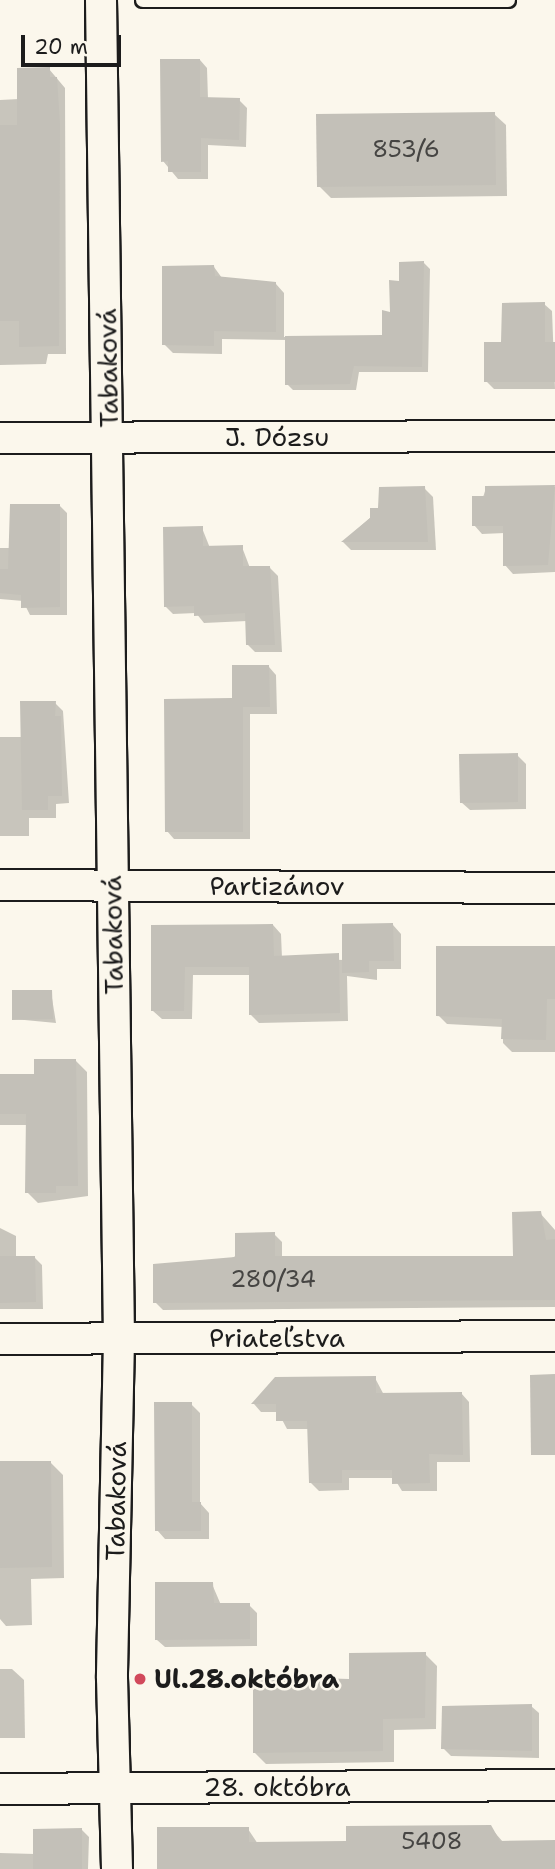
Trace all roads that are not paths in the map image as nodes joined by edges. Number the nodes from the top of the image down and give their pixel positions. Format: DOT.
graph roads {
  1 [pos="101,0"];
  2 [pos="144,0"];
  3 [pos="508,0"];
  4 [pos="555,436"];
  5 [pos="109,437"];
  6 [pos="0,438"];
  7 [pos="112,885"];
  8 [pos="0,886"];
  9 [pos="555,888"];
  10 [pos="555,1336"];
  11 [pos="0,1339"];
  12 [pos="119,1339"];
  13 [pos="555,1785"];
  14 [pos="117,1788"];
  15 [pos="0,1789"];
  16 [pos="117,1869"];
  1 -- 5 [label="street, Tabaková"];
  2 -- 3 [label="lane"];
  4 -- 5 [label="street, J. Dózsu"];
  5 -- 6 [label="street, J. Dózsu"];
  5 -- 7 [label="street, Tabaková"];
  7 -- 8 [label="street, Partizánov"];
  7 -- 9 [label="street, Partizánov"];
  7 -- 12 [label="street, Tabaková"];
  10 -- 12 [label="street, Priateľstva"];
  11 -- 12 [label="street, Priateľstva"];
  12 -- 14 [label="street, Tabaková"];
  13 -- 14 [label="street, 28. októbra"];
  14 -- 15 [label="street, 28. októbra"];
  14 -- 16 [label="street, Tabaková"];
}
